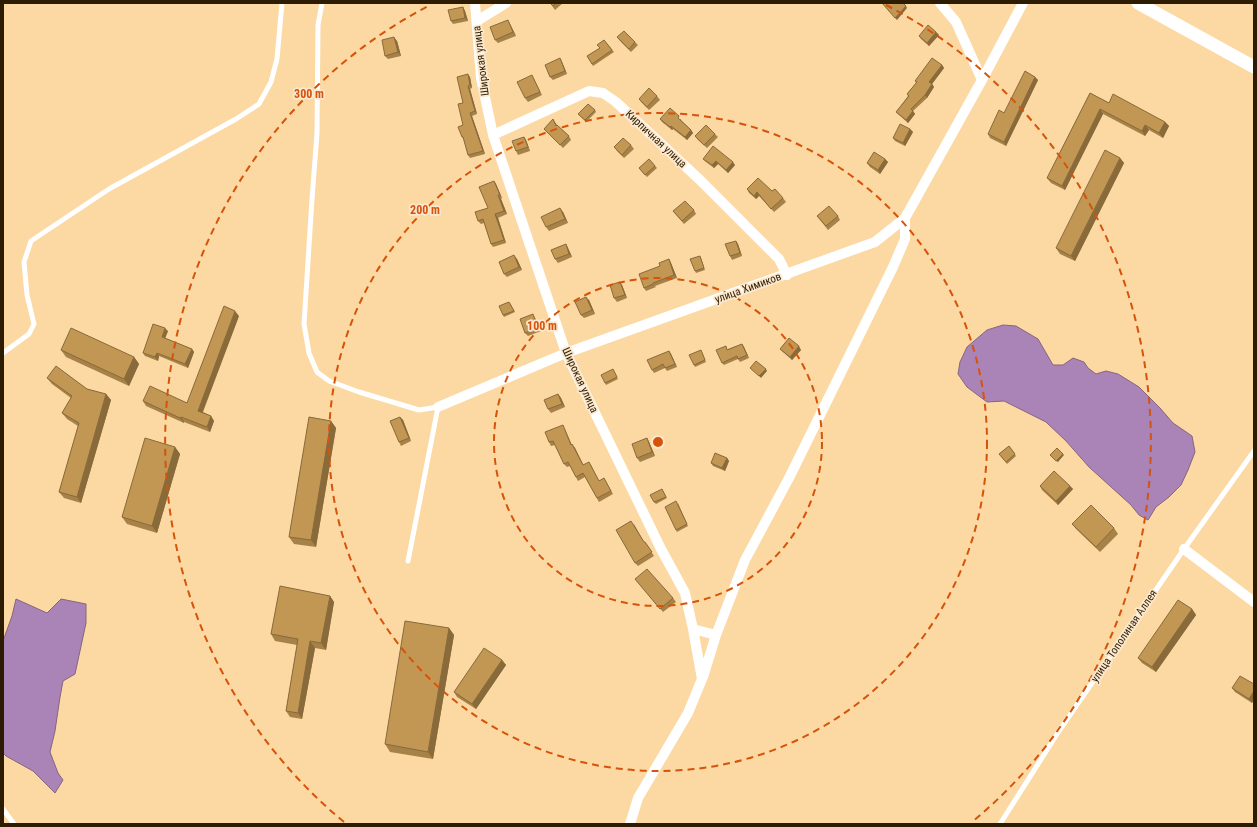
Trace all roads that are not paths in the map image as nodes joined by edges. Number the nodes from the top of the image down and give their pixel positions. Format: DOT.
graph roads {
  1 [pos="282,3"];
  2 [pos="322,3"];
  3 [pos="475,3"];
  4 [pos="506,3"];
  5 [pos="940,3"];
  6 [pos="1023,3"];
  7 [pos="1138,3"];
  8 [pos="477,21"];
  9 [pos="1254,67"];
  10 [pos="982,80"];
  11 [pos="493,135"];
  12 [pos="905,218"];
  13 [pos="787,274"];
  14 [pos="566,353"];
  15 [pos="3,354"];
  16 [pos="438,407"];
  17 [pos="1254,451"];
  18 [pos="1184,549"];
  19 [pos="408,561"];
  20 [pos="1254,602"];
  21 [pos="693,629"];
  22 [pos="716,635"];
  23 [pos="702,679"];
  24 [pos="3,809"];
  25 [pos="14,824"];
  26 [pos="630,824"];
  27 [pos="1000,824"];
  1 -- 15 [label="lane"];
  2 -- 16 [label="lane"];
  3 -- 8 [label="street, Широкая улица"];
  4 -- 8 [label="street"];
  5 -- 10 [label="street"];
  6 -- 10 [label="street, улица Химиков"];
  7 -- 9 [label="street"];
  8 -- 11 [label="street, Широкая улица"];
  10 -- 12 [label="street, улица Химиков"];
  11 -- 13 [label="street, Кирпичная улица"];
  11 -- 14 [label="street, Широкая улица"];
  12 -- 13 [label="street, улица Химиков"];
  12 -- 22 [label="street"];
  13 -- 14 [label="street, улица Химиков"];
  14 -- 16 [label="street, улица Химиков"];
  14 -- 21 [label="street, Широкая улица"];
  16 -- 19 [label="lane"];
  17 -- 18 [label="lane, улица Тополиная Аллея"];
  18 -- 20 [label="street"];
  18 -- 27 [label="lane, улица Тополиная Аллея"];
  21 -- 22 [label="street"];
  21 -- 23 [label="street, Широкая улица"];
  22 -- 23 [label="street"];
  23 -- 26 [label="street"];
  24 -- 25 [label="lane"];
}
